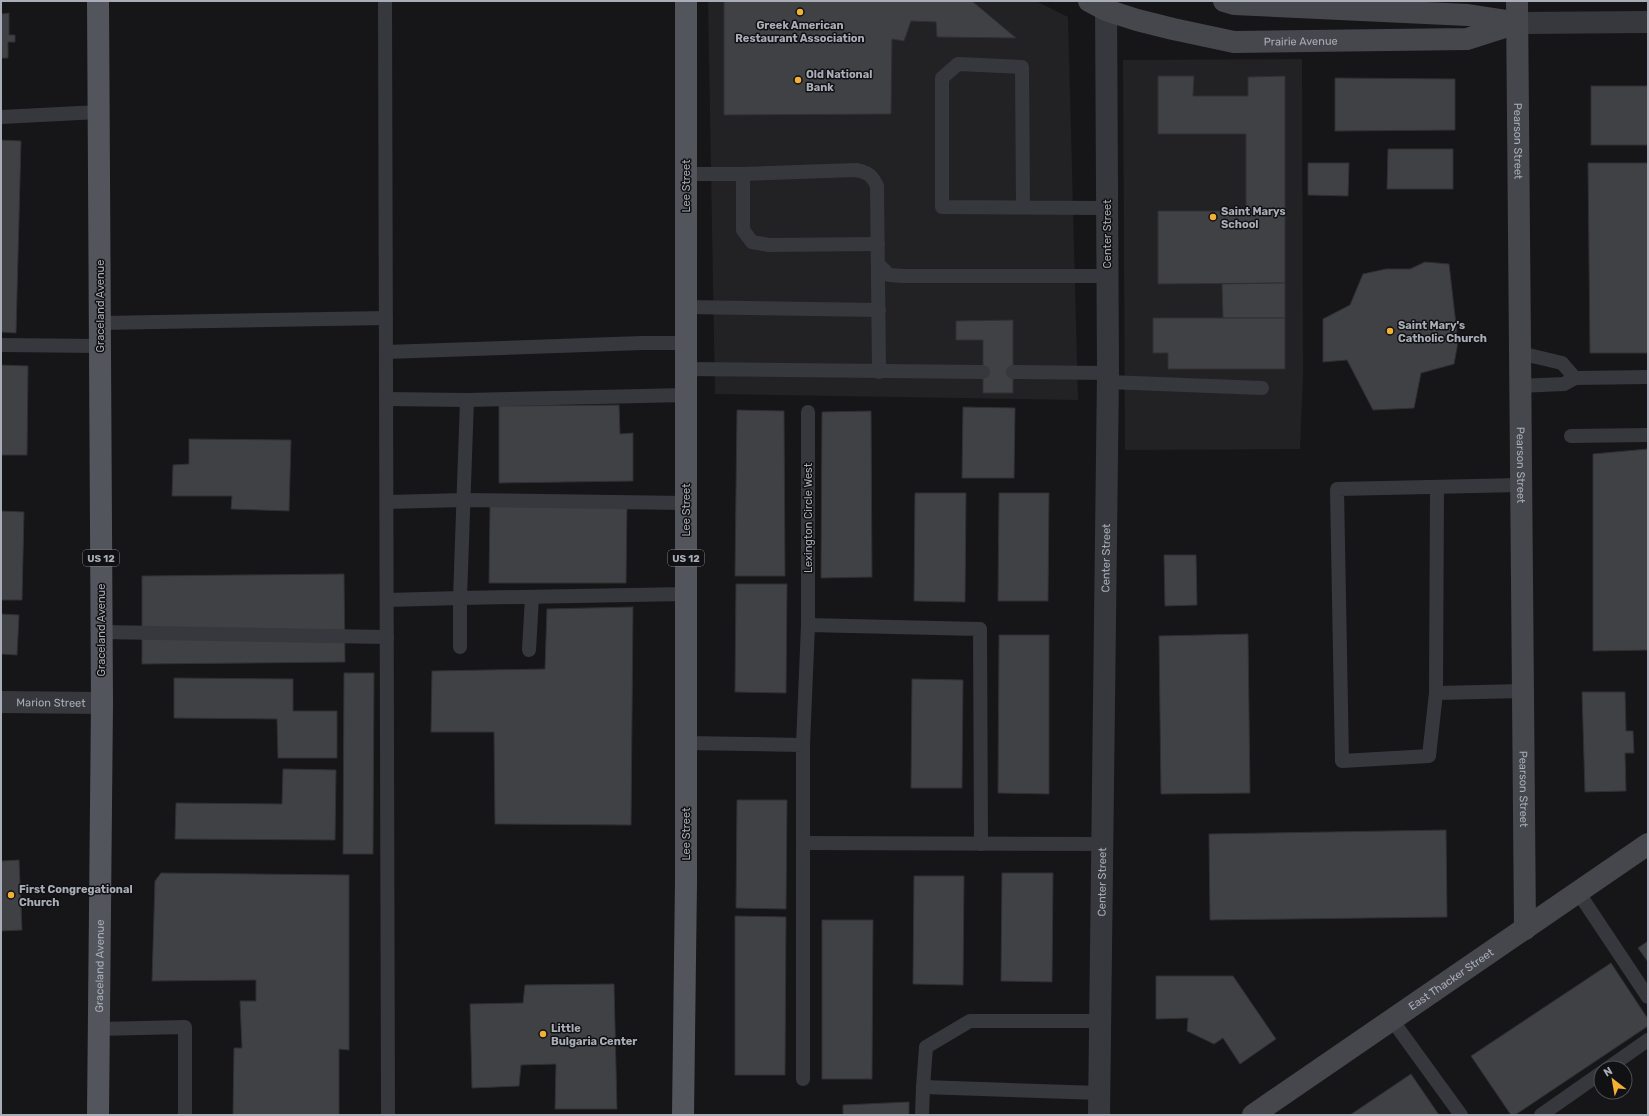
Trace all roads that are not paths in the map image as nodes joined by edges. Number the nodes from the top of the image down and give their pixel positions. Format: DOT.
graph roads {
  1 [pos="98,1"];
  2 [pos="385,1"];
  3 [pos="686,1"];
  4 [pos="1224,1"];
  5 [pos="1517,1"];
  6 [pos="1100,4"];
  7 [pos="1648,22"];
  8 [pos="1517,23"];
  9 [pos="99,112"];
  10 [pos="1,117"];
  11 [pos="686,174"];
  12 [pos="743,174"];
  13 [pos="1023,208"];
  14 [pos="1107,208"];
  15 [pos="878,244"];
  16 [pos="878,264"];
  17 [pos="1108,276"];
  18 [pos="686,307"];
  19 [pos="879,310"];
  20 [pos="386,318"];
  21 [pos="100,323"];
  22 [pos="686,343"];
  23 [pos="1,345"];
  24 [pos="100,346"];
  25 [pos="386,352"];
  26 [pos="1520,353"];
  27 [pos="686,369"];
  28 [pos="879,372"];
  29 [pos="983,372"];
  30 [pos="1013,372"];
  31 [pos="1108,377"];
  32 [pos="1648,377"];
  33 [pos="1575,378"];
  34 [pos="1520,386"];
  35 [pos="1262,388"];
  36 [pos="686,395"];
  37 [pos="386,399"];
  38 [pos="467,400"];
  39 [pos="808,412"];
  40 [pos="1648,435"];
  41 [pos="1570,436"];
  42 [pos="1521,485"];
  43 [pos="1437,486"];
  44 [pos="464,500"];
  45 [pos="387,502"];
  46 [pos="686,503"];
  47 [pos="686,594"];
  48 [pos="532,597"];
  49 [pos="460,598"];
  50 [pos="387,600"];
  51 [pos="808,625"];
  52 [pos="101,632"];
  53 [pos="387,637"];
  54 [pos="460,647"];
  55 [pos="529,650"];
  56 [pos="1523,691"];
  57 [pos="1436,693"];
  58 [pos="1,702"];
  59 [pos="102,703"];
  60 [pos="686,744"];
  61 [pos="803,745"];
  62 [pos="804,844"];
  63 [pos="981,844"];
  64 [pos="1102,844"];
  65 [pos="1648,844"];
  66 [pos="1578,892"];
  67 [pos="1525,929"];
  68 [pos="1648,997"];
  69 [pos="1392,1020"];
  70 [pos="1100,1021"];
  71 [pos="98,1029"];
  72 [pos="1648,1040"];
  73 [pos="1619,1060"];
  74 [pos="803,1079"];
  75 [pos="1593,1079"];
  76 [pos="924,1087"];
  77 [pos="1100,1093"];
  78 [pos="98,1115"];
  79 [pos="186,1115"];
  80 [pos="388,1115"];
  81 [pos="684,1115"];
  82 [pos="922,1115"];
  83 [pos="1099,1115"];
  84 [pos="1253,1115"];
  85 [pos="1461,1115"];
  86 [pos="1541,1115"];
  1 -- 9 [label="main road, Graceland Avenue / US 12"];
  2 -- 20 [label="lane"];
  3 -- 11 [label="main road, Lee Street / US 12"];
  4 -- 8 [label="street, Prairie Avenue"];
  5 -- 8 [label="street, Pearson Street"];
  6 -- 8 [label="street, Prairie Avenue"];
  6 -- 14 [label="street, Center Street"];
  7 -- 8 [label="street, Prairie Avenue"];
  8 -- 26 [label="street, Pearson Street"];
  9 -- 10 [label="lane"];
  9 -- 21 [label="main road, Graceland Avenue / US 12"];
  11 -- 12 [label="lane"];
  11 -- 18 [label="main road, Lee Street / US 12"];
  12 -- 15 [label="lane"];
  12 -- 15 [label="lane"];
  13 -- 13 [label="lane"];
  13 -- 14 [label="lane"];
  14 -- 17 [label="street, Center Street"];
  15 -- 16 [label="lane"];
  16 -- 17 [label="lane"];
  16 -- 19 [label="lane"];
  17 -- 31 [label="street, Center Street"];
  18 -- 19 [label="lane"];
  18 -- 22 [label="main road, Lee Street / US 12"];
  19 -- 28 [label="lane"];
  20 -- 21 [label="lane"];
  20 -- 25 [label="lane"];
  21 -- 24 [label="main road, Graceland Avenue / US 12"];
  22 -- 25 [label="lane"];
  22 -- 27 [label="main road, Lee Street / US 12"];
  23 -- 24 [label="lane"];
  24 -- 52 [label="main road, Graceland Avenue / US 12"];
  25 -- 37 [label="lane"];
  26 -- 33 [label="lane"];
  26 -- 34 [label="street, Pearson Street"];
  27 -- 28 [label="lane"];
  27 -- 36 [label="main road, Lee Street / US 12"];
  28 -- 29 [label="lane"];
  30 -- 31 [label="lane"];
  31 -- 35 [label="lane"];
  31 -- 64 [label="street, Center Street"];
  32 -- 33 [label="lane"];
  33 -- 34 [label="lane"];
  34 -- 42 [label="street, Pearson Street"];
  36 -- 38 [label="lane"];
  36 -- 46 [label="main road, Lee Street / US 12"];
  37 -- 38 [label="lane"];
  37 -- 45 [label="lane"];
  38 -- 44 [label="lane"];
  39 -- 51 [label="lane, Lexington Circle West"];
  40 -- 41 [label="lane"];
  42 -- 43 [label="lane"];
  42 -- 56 [label="street, Pearson Street"];
  43 -- 57 [label="lane"];
  43 -- 57 [label="lane"];
  44 -- 45 [label="lane"];
  44 -- 46 [label="lane"];
  44 -- 49 [label="lane"];
  45 -- 50 [label="lane"];
  46 -- 47 [label="main road, Lee Street / US 12"];
  47 -- 48 [label="lane"];
  47 -- 60 [label="main road, Lee Street / US 12"];
  48 -- 49 [label="lane"];
  48 -- 55 [label="lane"];
  49 -- 50 [label="lane"];
  49 -- 54 [label="lane"];
  50 -- 53 [label="lane"];
  51 -- 61 [label="lane, Lexington Circle West"];
  51 -- 63 [label="lane"];
  52 -- 53 [label="lane"];
  52 -- 59 [label="main road, Graceland Avenue / US 12"];
  53 -- 80 [label="lane"];
  56 -- 57 [label="lane"];
  56 -- 67 [label="street, Pearson Street"];
  58 -- 59 [label="street, Marion Street"];
  59 -- 71 [label="main road, Graceland Avenue / US 12"];
  60 -- 61 [label="lane"];
  60 -- 81 [label="main road, Lee Street / US 12"];
  61 -- 62 [label="lane, Lexington Circle West"];
  62 -- 63 [label="lane"];
  62 -- 74 [label="lane, Lexington Circle West"];
  63 -- 64 [label="lane"];
  64 -- 70 [label="street, Center Street"];
  65 -- 66 [label="street, East Thacker Street"];
  66 -- 67 [label="street, East Thacker Street"];
  66 -- 68 [label="lane"];
  67 -- 69 [label="street, East Thacker Street"];
  69 -- 84 [label="street, East Thacker Street"];
  69 -- 85 [label="lane"];
  70 -- 76 [label="lane"];
  70 -- 77 [label="street, Center Street"];
  71 -- 78 [label="main road, Graceland Avenue / US 12"];
  71 -- 79 [label="lane"];
  72 -- 73 [label="lane"];
  75 -- 86 [label="lane"];
  76 -- 77 [label="lane"];
  76 -- 82 [label="lane"];
  77 -- 83 [label="street, Center Street"];
}
